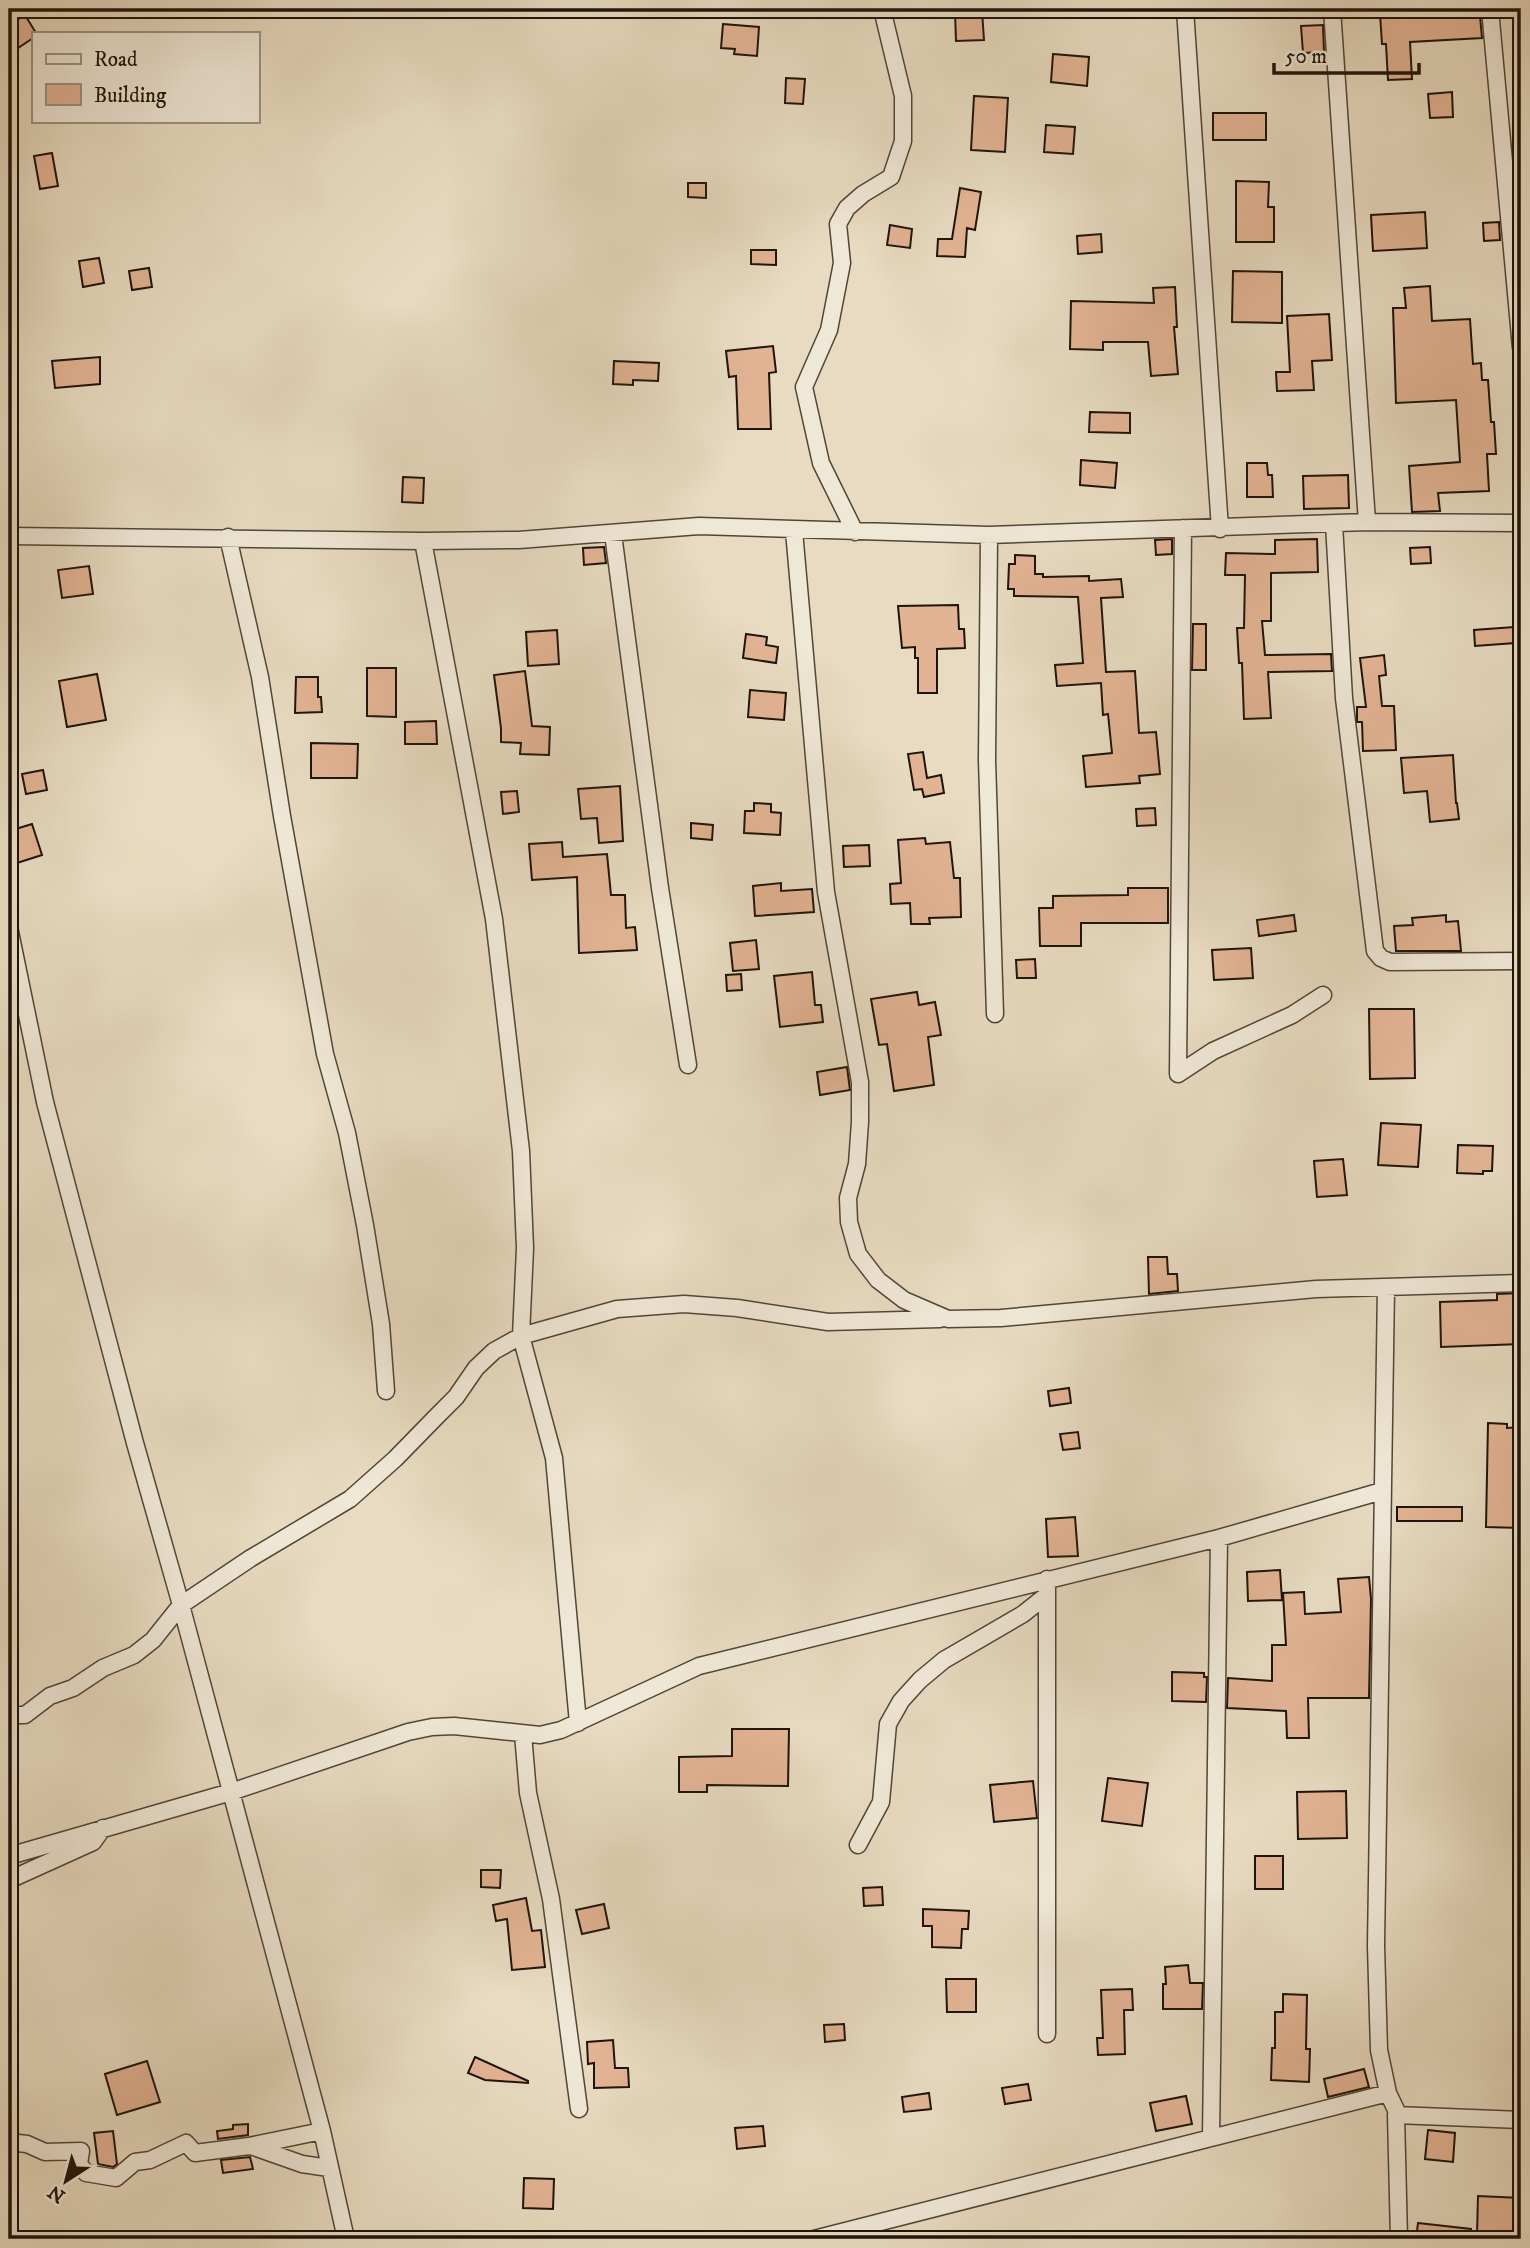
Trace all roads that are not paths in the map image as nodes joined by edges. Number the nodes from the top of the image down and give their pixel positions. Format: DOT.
graph roads {
  1 [pos="882,9"];
  2 [pos="1185,9"];
  3 [pos="1332,9"];
  4 [pos="1490,9"];
  5 [pos="1521,348"];
  6 [pos="1367,523"];
  7 [pos="1521,523"];
  8 [pos="1334,524"];
  9 [pos="1183,528"];
  10 [pos="1220,529"];
  11 [pos="794,531"];
  12 [pos="855,532"];
  13 [pos="613,534"];
  14 [pos="9,536"];
  15 [pos="989,536"];
  16 [pos="228,537"];
  17 [pos="422,541"];
  18 [pos="9,927"];
  19 [pos="14,946"];
  20 [pos="1521,961"];
  21 [pos="9,995"];
  22 [pos="1324,995"];
  23 [pos="995,1014"];
  24 [pos="688,1065"];
  25 [pos="1521,1283"];
  26 [pos="1386,1287"];
  27 [pos="948,1319"];
  28 [pos="520,1336"];
  29 [pos="386,1391"];
  30 [pos="1382,1491"];
  31 [pos="1219,1538"];
  32 [pos="1047,1587"];
  33 [pos="181,1605"];
  34 [pos="9,1715"];
  35 [pos="578,1723"];
  36 [pos="523,1734"];
  37 [pos="231,1792"];
  38 [pos="103,1828"];
  39 [pos="858,1845"];
  40 [pos="9,1856"];
  41 [pos="9,1880"];
  42 [pos="1047,2034"];
  43 [pos="1388,2093"];
  44 [pos="579,2109"];
  45 [pos="1396,2115"];
  46 [pos="1521,2120"];
  47 [pos="322,2131"];
  48 [pos="1211,2138"];
  49 [pos="9,2142"];
  50 [pos="249,2146"];
  51 [pos="328,2168"];
  52 [pos="346,2239"];
  53 [pos="814,2239"];
  54 [pos="1399,2239"];
  1 -- 12 [label="street"];
  2 -- 10 [label="street"];
  3 -- 6 [label="street"];
  4 -- 5 [label="street"];
  6 -- 7 [label="street"];
  6 -- 8 [label="street"];
  8 -- 10 [label="street"];
  8 -- 20 [label="street"];
  9 -- 10 [label="street"];
  9 -- 15 [label="street"];
  9 -- 22 [label="street"];
  11 -- 12 [label="street"];
  11 -- 13 [label="street"];
  11 -- 27 [label="street"];
  12 -- 15 [label="street"];
  13 -- 17 [label="street"];
  13 -- 24 [label="street"];
  14 -- 16 [label="street"];
  15 -- 23 [label="street"];
  16 -- 17 [label="street"];
  16 -- 29 [label="street"];
  17 -- 28 [label="street"];
  18 -- 19 [label="street"];
  19 -- 21 [label="street"];
  19 -- 33 [label="street"];
  25 -- 26 [label="street"];
  26 -- 27 [label="street"];
  26 -- 30 [label="street"];
  27 -- 28 [label="street"];
  28 -- 33 [label="street"];
  28 -- 35 [label="street"];
  30 -- 31 [label="street"];
  30 -- 43 [label="street"];
  31 -- 32 [label="street"];
  31 -- 48 [label="street"];
  32 -- 35 [label="street"];
  32 -- 39 [label="street"];
  32 -- 42 [label="street"];
  33 -- 34 [label="street"];
  33 -- 37 [label="street"];
  35 -- 36 [label="street"];
  36 -- 37 [label="street"];
  36 -- 44 [label="street"];
  37 -- 38 [label="street"];
  37 -- 47 [label="street"];
  38 -- 40 [label="street"];
  38 -- 41 [label="street"];
  43 -- 45 [label="street"];
  43 -- 48 [label="street"];
  45 -- 46 [label="street"];
  45 -- 54 [label="street"];
  47 -- 50 [label="street"];
  47 -- 51 [label="street"];
  48 -- 53 [label="street"];
  49 -- 50 [label="street"];
  50 -- 51 [label="street"];
  51 -- 52 [label="street"];
}
